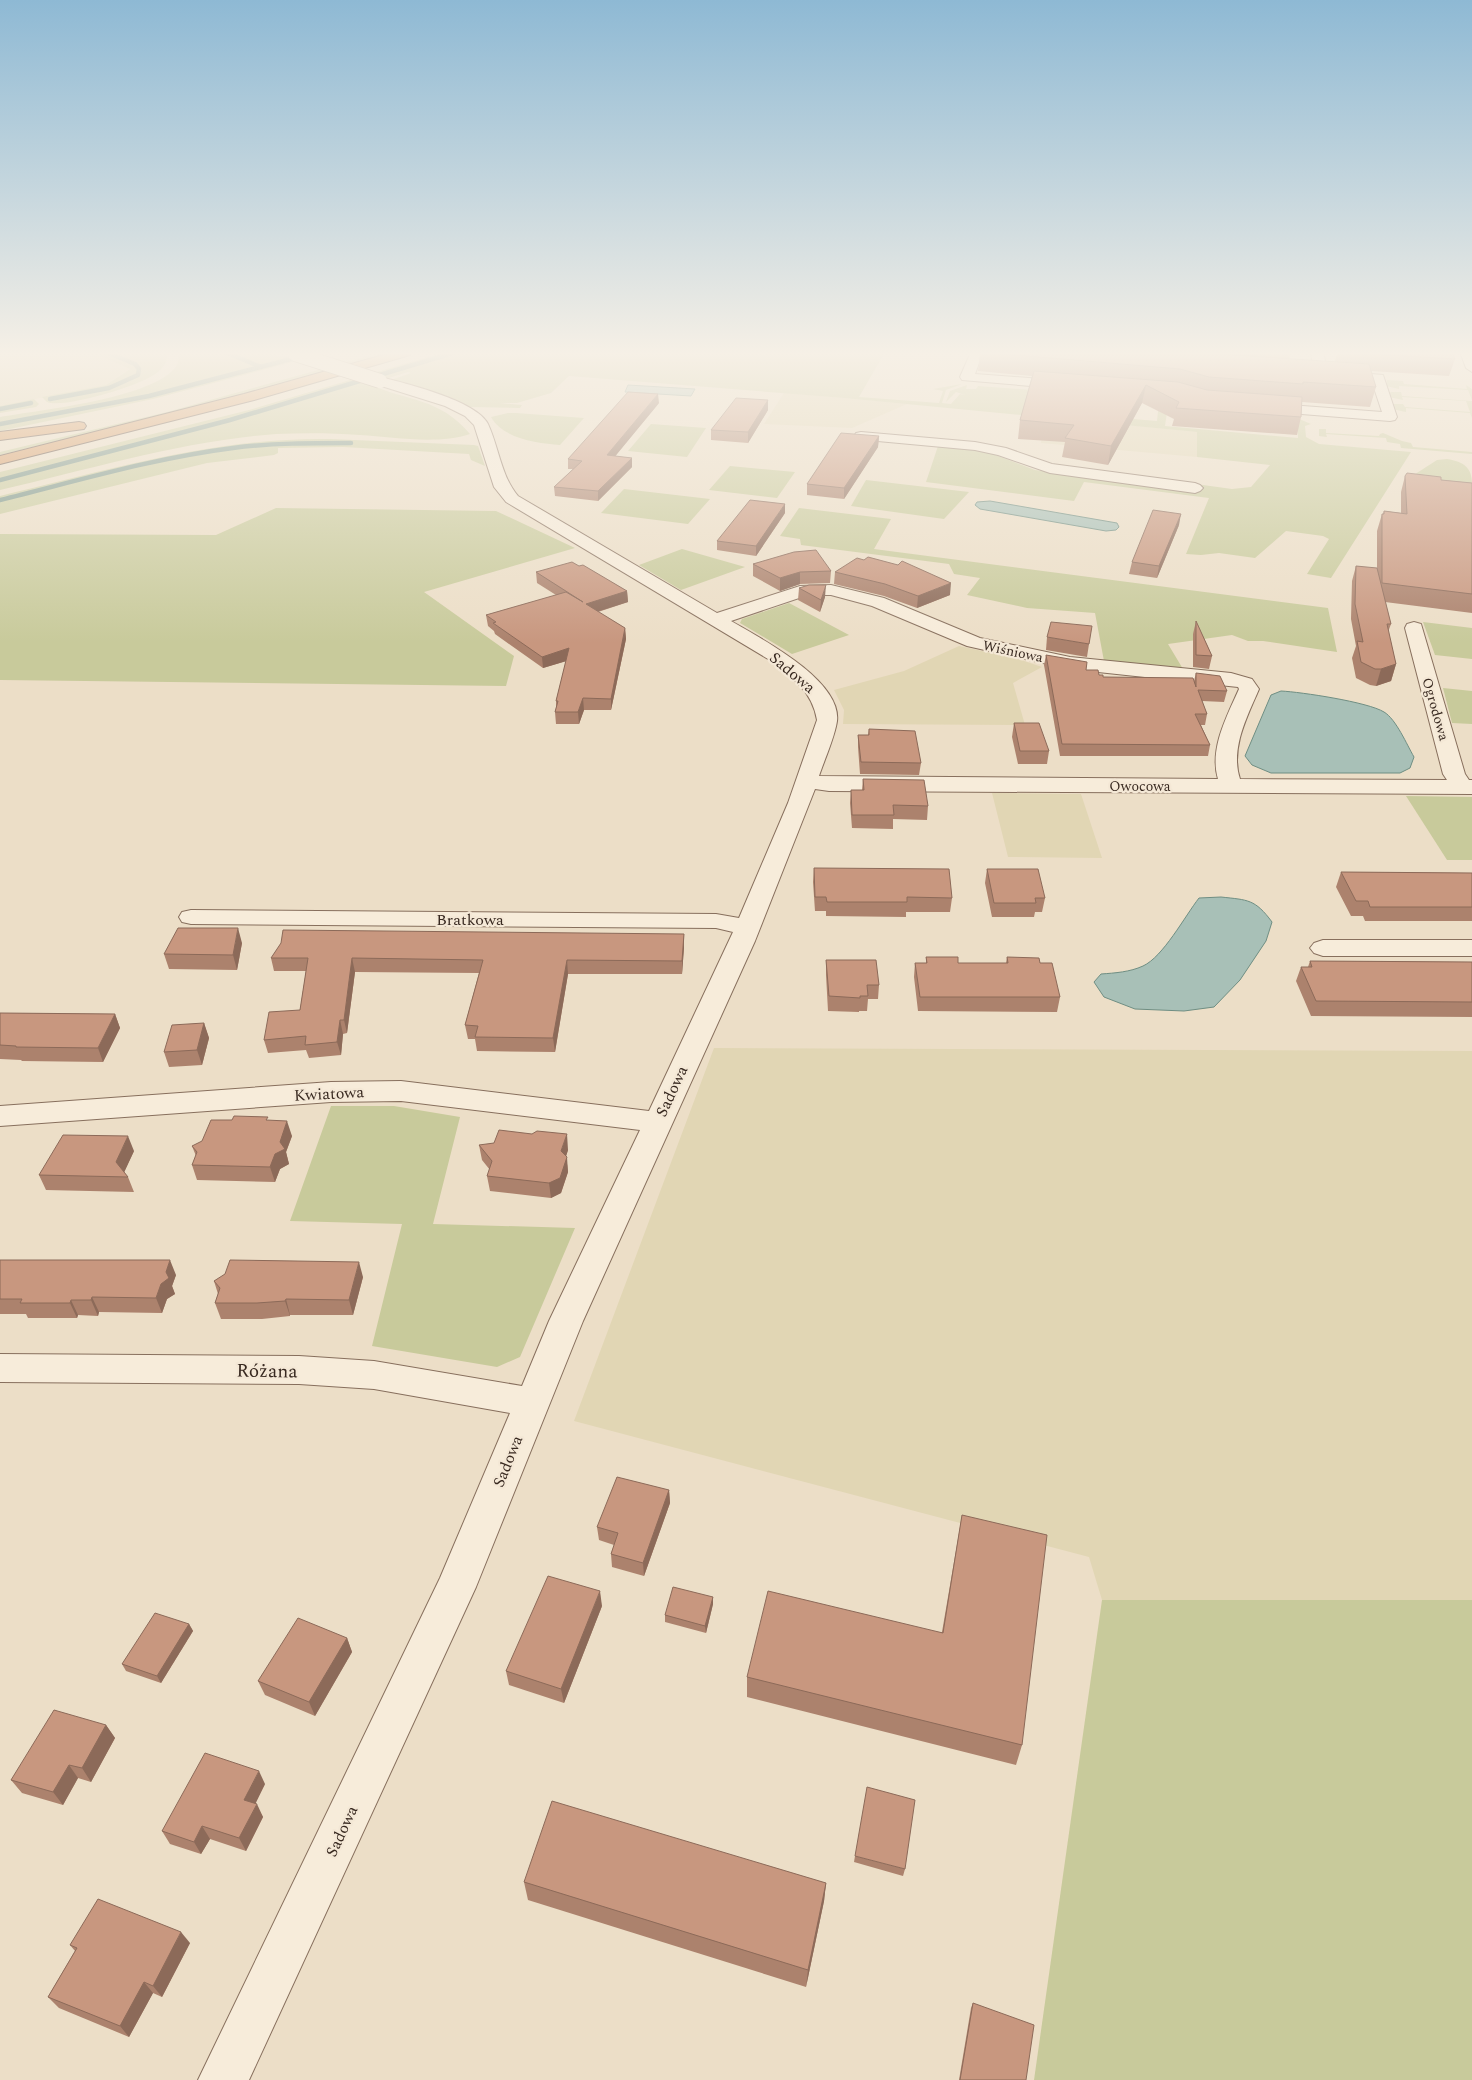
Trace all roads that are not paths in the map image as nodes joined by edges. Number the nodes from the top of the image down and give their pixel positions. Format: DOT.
graph roads {
  1 [pos="44,449"];
  2 [pos="489,449"];
  3 [pos="991,449"];
  4 [pos="0,460"];
  5 [pos="1194,488"];
  6 [pos="715,620"];
  7 [pos="1414,628"];
  8 [pos="807,781"];
  9 [pos="1232,786"];
  10 [pos="1467,787"];
  11 [pos="191,917"];
  12 [pos="748,927"];
  13 [pos="1323,948"];
  14 [pos="1472,948"];
  15 [pos="0,1116"];
  16 [pos="657,1122"];
  17 [pos="0,1368"];
  18 [pos="531,1402"];
  19 [pos="223,2080"];
  1 -- 4 [label="highway"];
  2 -- 6 [label="street, Sadowa, bridge"];
  3 -- 5 [label="street"];
  6 -- 8 [label="street, Sadowa"];
  6 -- 9 [label="street, Wiśniowa"];
  7 -- 10 [label="street, Ogrodowa"];
  8 -- 9 [label="street, Owocowa"];
  8 -- 12 [label="street, Sadowa"];
  9 -- 10 [label="street, Owocowa"];
  11 -- 12 [label="street, Bratkowa"];
  12 -- 16 [label="street, Sadowa"];
  13 -- 14 [label="street"];
  15 -- 16 [label="street, Kwiatowa"];
  16 -- 18 [label="street, Sadowa"];
  17 -- 18 [label="street, Różana"];
  18 -- 19 [label="street, Sadowa"];
}
